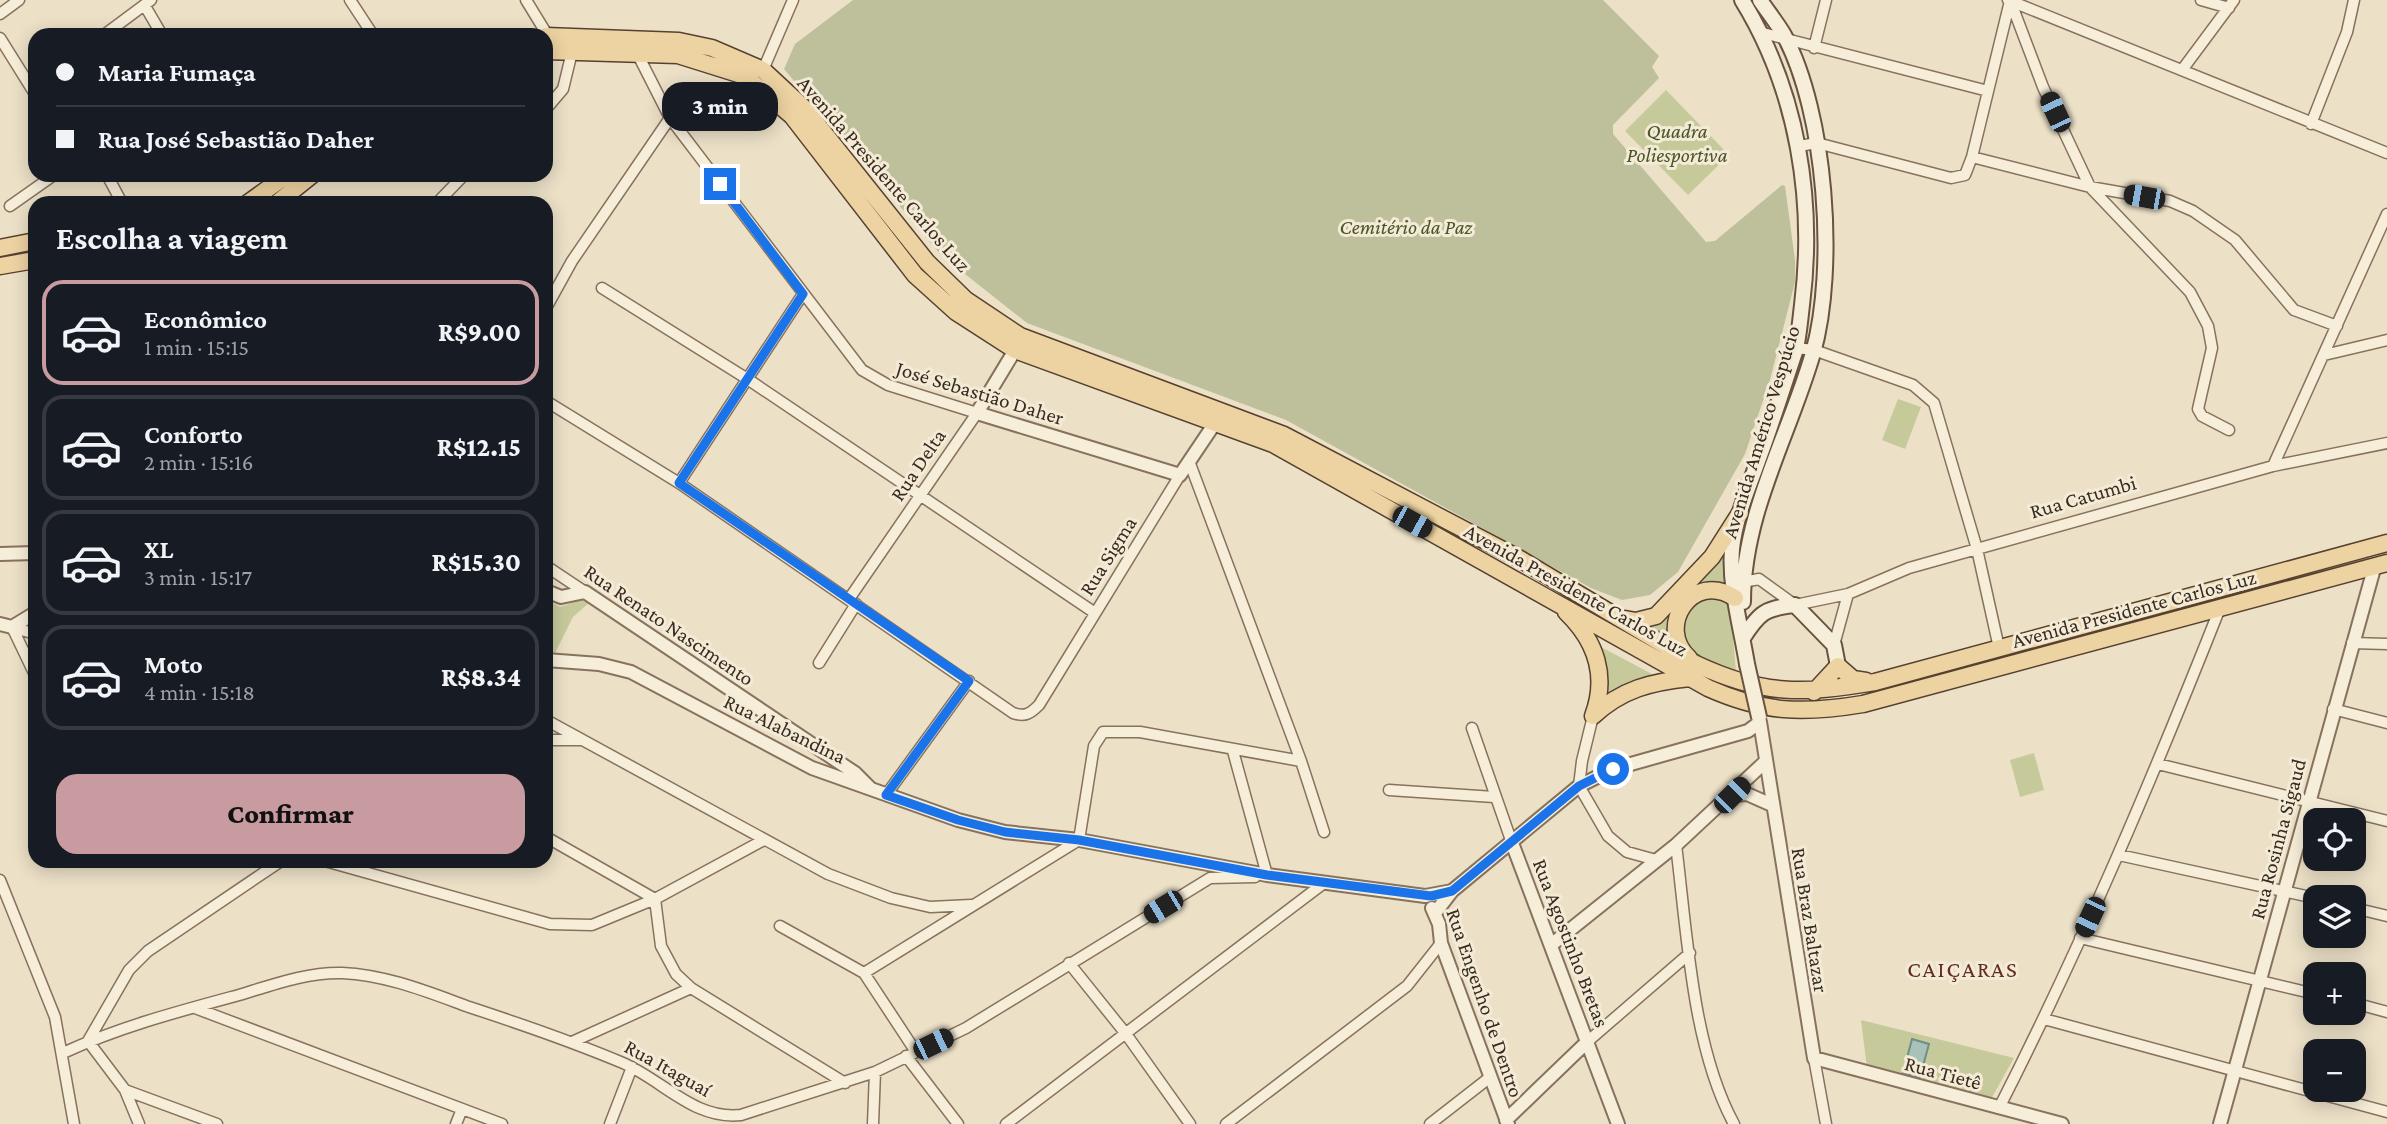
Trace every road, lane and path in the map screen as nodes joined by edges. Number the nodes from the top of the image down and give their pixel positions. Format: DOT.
graph roads {
  1 [pos="19,0"];
  2 [pos="350,0"];
  3 [pos="526,0"];
  4 [pos="793,0"];
  5 [pos="1742,0"];
  6 [pos="1760,0"];
  7 [pos="1826,0"];
  8 [pos="2009,0"];
  9 [pos="2201,0"];
  10 [pos="2354,0"];
  11 [pos="148,3"];
  12 [pos="2231,4"];
  13 [pos="0,13"];
  14 [pos="114,28"];
  15 [pos="159,28"];
  16 [pos="368,28"];
  17 [pos="540,28"];
  18 [pos="1763,33"];
  19 [pos="1784,36"];
  20 [pos="553,41"];
  21 [pos="2,43"];
  22 [pos="553,44"];
  23 [pos="1814,48"];
  24 [pos="572,52"];
  25 [pos="637,53"];
  26 [pos="763,69"];
  27 [pos="2182,70"];
  28 [pos="28,81"];
  29 [pos="1988,91"];
  30 [pos="553,101"];
  31 [pos="670,118"];
  32 [pos="2311,124"];
  33 [pos="1817,143"];
  34 [pos="1799,146"];
  35 [pos="2387,153"];
  36 [pos="1972,157"];
  37 [pos="44,182"];
  38 [pos="457,182"];
  39 [pos="2090,187"];
  40 [pos="291,190"];
  41 [pos="272,196"];
  42 [pos="444,196"];
  43 [pos="9,206"];
  44 [pos="2387,214"];
  45 [pos="2387,242"];
  46 [pos="28,243"];
  47 [pos="2372,247"];
  48 [pos="0,248"];
  49 [pos="28,261"];
  50 [pos="0,265"];
  51 [pos="602,288"];
  52 [pos="803,294"];
  53 [pos="553,295"];
  54 [pos="2337,326"];
  55 [pos="2387,340"];
  56 [pos="1796,348"];
  57 [pos="1015,350"];
  58 [pos="1814,350"];
  59 [pos="2325,355"];
  60 [pos="749,380"];
  61 [pos="553,405"];
  62 [pos="977,413"];
  63 [pos="1219,416"];
  64 [pos="2229,430"];
  65 [pos="2387,443"];
  66 [pos="1189,461"];
  67 [pos="2273,466"];
  68 [pos="1180,475"];
  69 [pos="679,483"];
  70 [pos="920,495"];
  71 [pos="1740,513"];
  72 [pos="2384,544"];
  73 [pos="1977,549"];
  74 [pos="28,552"];
  75 [pos="0,554"];
  76 [pos="2381,564"];
  77 [pos="553,571"];
  78 [pos="1743,582"];
  79 [pos="585,592"];
  80 [pos="553,594"];
  81 [pos="1848,594"];
  82 [pos="1551,598"];
  83 [pos="1735,598"];
  84 [pos="853,601"];
  85 [pos="1794,605"];
  86 [pos="2220,608"];
  87 [pos="1095,613"];
  88 [pos="28,616"];
  89 [pos="1622,619"];
  90 [pos="6,625"];
  91 [pos="28,632"];
  92 [pos="1743,638"];
  93 [pos="2352,643"];
  94 [pos="1834,645"];
  95 [pos="2387,645"];
  96 [pos="1999,648"];
  97 [pos="553,661"];
  98 [pos="820,663"];
  99 [pos="28,664"];
  100 [pos="1838,666"];
  101 [pos="1693,671"];
  102 [pos="969,681"];
  103 [pos="1875,682"];
  104 [pos="1813,692"];
  105 [pos="2333,709"];
  106 [pos="1593,716"];
  107 [pos="1760,719"];
  108 [pos="2387,723"];
  109 [pos="553,724"];
  110 [pos="1748,731"];
  111 [pos="1473,733"];
  112 [pos="1763,739"];
  113 [pos="553,740"];
  114 [pos="579,740"];
  115 [pos="1233,751"];
  116 [pos="1301,761"];
  117 [pos="1766,761"];
  118 [pos="2158,764"];
  119 [pos="1579,786"];
  120 [pos="1389,790"];
  121 [pos="879,793"];
  122 [pos="1732,795"];
  123 [pos="1494,797"];
  124 [pos="2309,800"];
  125 [pos="1772,805"];
  126 [pos="2387,821"];
  127 [pos="1324,832"];
  128 [pos="1079,840"];
  129 [pos="553,841"];
  130 [pos="762,841"];
  131 [pos="1512,843"];
  132 [pos="1676,845"];
  133 [pos="2119,855"];
  134 [pos="1656,860"];
  135 [pos="271,868"];
  136 [pos="350,868"];
  137 [pos="1264,875"];
  138 [pos="0,880"];
  139 [pos="1324,883"];
  140 [pos="2284,890"];
  141 [pos="1452,891"];
  142 [pos="2303,895"];
  143 [pos="1425,896"];
  144 [pos="655,899"];
  145 [pos="972,905"];
  146 [pos="2366,911"];
  147 [pos="1435,913"];
  148 [pos="2387,916"];
  149 [pos="780,926"];
  150 [pos="2080,938"];
  151 [pos="1441,943"];
  152 [pos="1551,944"];
  153 [pos="1690,953"];
  154 [pos="1069,963"];
  155 [pos="864,973"];
  156 [pos="2259,980"];
  157 [pos="691,988"];
  158 [pos="2303,991"];
  159 [pos="2366,1006"];
  160 [pos="194,1007"];
  161 [pos="2387,1012"];
  162 [pos="2044,1019"];
  163 [pos="1126,1034"];
  164 [pos="88,1041"];
  165 [pos="572,1042"];
  166 [pos="1587,1042"];
  167 [pos="63,1053"];
  168 [pos="911,1054"];
  169 [pos="1814,1058"];
  170 [pos="632,1067"];
  171 [pos="2235,1071"];
  172 [pos="875,1072"];
  173 [pos="1489,1078"];
  174 [pos="845,1083"];
  175 [pos="125,1090"];
  176 [pos="1999,1108"];
  177 [pos="462,1109"];
  178 [pos="2387,1112"];
  179 [pos="1507,1122"];
  180 [pos="74,1124"];
  181 [pos="139,1124"];
  182 [pos="217,1124"];
  183 [pos="456,1124"];
  184 [pos="502,1124"];
  185 [pos="610,1124"];
  186 [pos="873,1124"];
  187 [pos="958,1124"];
  188 [pos="1006,1124"];
  189 [pos="1190,1124"];
  190 [pos="1226,1124"];
  191 [pos="1430,1124"];
  192 [pos="1618,1124"];
  193 [pos="1734,1124"];
  194 [pos="1826,1124"];
  195 [pos="2063,1124"];
  196 [pos="2220,1124"];
  1 -- 13 [label="street"];
  2 -- 16 [label="street"];
  3 -- 17 [label="street"];
  4 -- 26 [label="street"];
  5 -- 18 [label="main road, Avenida Américo Vespúcio"];
  6 -- 19 [label="main road, Avenida Américo Vespúcio"];
  7 -- 23 [label="street"];
  8 -- 27 [label="street"];
  8 -- 29 [label="street"];
  8 -- 39 [label="street"];
  9 -- 12 [label="street"];
  10 -- 32 [label="street"];
  11 -- 14 [label="street"];
  11 -- 15 [label="street"];
  12 -- 27 [label="street"];
  18 -- 19 [label="street"];
  18 -- 34 [label="main road, Avenida Américo Vespúcio"];
  19 -- 23 [label="street"];
  19 -- 33 [label="main road, Avenida Américo Vespúcio"];
  20 -- 26 [label="main road, Avenida Presidente Carlos Luz"];
  21 -- 28 [label="street"];
  22 -- 24 [label="main road, Avenida Presidente Carlos Luz"];
  23 -- 29 [label="street"];
  24 -- 25 [label="main road, Avenida Presidente Carlos Luz"];
  24 -- 30 [label="street"];
  25 -- 31 [label="street, José Sebastião Daher"];
  25 -- 57 [label="main road, Avenida Presidente Carlos Luz"];
  26 -- 63 [label="main road, Avenida Presidente Carlos Luz"];
  27 -- 32 [label="street"];
  29 -- 36 [label="street"];
  31 -- 52 [label="street, José Sebastião Daher"];
  31 -- 53 [label="street"];
  32 -- 35 [label="street"];
  33 -- 34 [label="street"];
  33 -- 36 [label="street"];
  33 -- 58 [label="main road, Avenida Américo Vespúcio"];
  34 -- 56 [label="main road, Avenida Américo Vespúcio"];
  36 -- 39 [label="street"];
  37 -- 43 [label="street"];
  38 -- 42 [label="street"];
  39 -- 54 [label="street"];
  39 -- 64 [label="street"];
  40 -- 41 [label="main road"];
  44 -- 47 [label="street"];
  45 -- 47 [label="street"];
  46 -- 48 [label="main road"];
  47 -- 54 [label="street"];
  49 -- 50 [label="main road"];
  51 -- 60 [label="street"];
  52 -- 60 [label="street"];
  52 -- 62 [label="street, José Sebastião Daher"];
  54 -- 59 [label="street"];
  55 -- 59 [label="street"];
  56 -- 58 [label="street"];
  56 -- 71 [label="main road, Avenida Américo Vespúcio"];
  57 -- 62 [label="street, Rua Delta"];
  57 -- 63 [label="main road, Avenida Presidente Carlos Luz"];
  58 -- 73 [label="street"];
  58 -- 78 [label="main road, Avenida Américo Vespúcio"];
  59 -- 67 [label="street"];
  60 -- 69 [label="street"];
  60 -- 70 [label="street"];
  61 -- 69 [label="street"];
  62 -- 68 [label="street, José Sebastião Daher"];
  62 -- 70 [label="street, Rua Delta"];
  63 -- 66 [label="street, Rua Sigma"];
  63 -- 82 [label="main road, Avenida Presidente Carlos Luz"];
  63 -- 89 [label="main road, Avenida Presidente Carlos Luz"];
  65 -- 67 [label="street, Rua Catumbi"];
  66 -- 68 [label="street, Rua Sigma"];
  66 -- 116 [label="street"];
  67 -- 73 [label="street, Rua Catumbi"];
  68 -- 87 [label="street, Rua Sigma"];
  69 -- 84 [label="street"];
  70 -- 84 [label="street, Rua Delta"];
  70 -- 87 [label="street"];
  71 -- 83 [label="main road, Avenida Américo Vespúcio"];
  71 -- 89 [label="main road"];
  72 -- 76 [label="main road"];
  72 -- 96 [label="main road, Avenida Presidente Carlos Luz"];
  73 -- 81 [label="street, Rua Catumbi"];
  73 -- 96 [label="street"];
  74 -- 75 [label="street"];
  76 -- 86 [label="main road, Avenida Presidente Carlos Luz"];
  76 -- 93 [label="street, Rua Rosinha Sigaud"];
  77 -- 79 [label="street, Rua Renato Nascimento"];
  78 -- 85 [label="street"];
  78 -- 92 [label="main road, Avenida Américo Vespúcio"];
  79 -- 80 [label="street"];
  79 -- 121 [label="street, Rua Renato Nascimento"];
  81 -- 85 [label="street, Rua Catumbi"];
  81 -- 94 [label="street"];
  82 -- 101 [label="main road, Avenida Presidente Carlos Luz"];
  82 -- 106 [label="main road"];
  83 -- 92 [label="main road, Avenida Américo Vespúcio"];
  83 -- 101 [label="main road"];
  84 -- 98 [label="street, Rua Delta"];
  84 -- 102 [label="street"];
  85 -- 92 [label="main road, Rua Catumbi"];
  85 -- 94 [label="main road"];
  86 -- 101 [label="main road, Avenida Presidente Carlos Luz"];
  86 -- 118 [label="street"];
  87 -- 102 [label="street, Rua Sigma"];
  88 -- 90 [label="street"];
  89 -- 101 [label="main road, Avenida Presidente Carlos Luz"];
  90 -- 91 [label="street"];
  90 -- 99 [label="street"];
  92 -- 107 [label="main road, Avenida Américo Vespúcio, bridge"];
  93 -- 95 [label="street"];
  93 -- 105 [label="street, Rua Rosinha Sigaud"];
  94 -- 100 [label="main road"];
  96 -- 103 [label="main road, Avenida Presidente Carlos Luz"];
  97 -- 121 [label="street, Rua Alabandina"];
  100 -- 103 [label="main road"];
  100 -- 104 [label="main road"];
  101 -- 104 [label="main road, Avenida Presidente Carlos Luz"];
  101 -- 106 [label="main road"];
  102 -- 121 [label="street"];
  103 -- 104 [label="main road, Avenida Presidente Carlos Luz"];
  105 -- 108 [label="street"];
  105 -- 124 [label="street, Rua Rosinha Sigaud"];
  106 -- 119 [label="street"];
  107 -- 110 [label="street"];
  107 -- 112 [label="street, Rua Braz Baltazar"];
  109 -- 114 [label="street"];
  110 -- 112 [label="street"];
  110 -- 119 [label="street"];
  111 -- 123 [label="street, Rua Agostinho Bretas"];
  112 -- 117 [label="street, Rua Braz Baltazar"];
  113 -- 114 [label="street"];
  114 -- 130 [label="street"];
  115 -- 116 [label="street"];
  115 -- 128 [label="street"];
  115 -- 137 [label="street"];
  116 -- 127 [label="street"];
  117 -- 122 [label="street"];
  117 -- 125 [label="street, Rua Braz Baltazar"];
  118 -- 124 [label="street"];
  118 -- 133 [label="street"];
  119 -- 131 [label="street"];
  119 -- 134 [label="street"];
  120 -- 123 [label="street"];
  121 -- 128 [label="street, Rua Alabandina"];
  122 -- 125 [label="street"];
  122 -- 132 [label="street"];
  123 -- 131 [label="street, Rua Agostinho Bretas"];
  124 -- 126 [label="street"];
  124 -- 140 [label="street, Rua Rosinha Sigaud"];
  125 -- 169 [label="street, Rua Braz Baltazar"];
  128 -- 137 [label="street, Rua Alabandina"];
  128 -- 145 [label="street"];
  129 -- 144 [label="street"];
  130 -- 144 [label="street"];
  130 -- 145 [label="street"];
  131 -- 141 [label="street"];
  131 -- 152 [label="street, Rua Agostinho Bretas"];
  132 -- 134 [label="street"];
  132 -- 153 [label="street"];
  133 -- 140 [label="street"];
  133 -- 150 [label="street"];
  134 -- 152 [label="street"];
  135 -- 164 [label="street"];
  136 -- 144 [label="street"];
  137 -- 139 [label="street, Rua Alabandina"];
  137 -- 154 [label="street, Rua Itaguaí"];
  138 -- 167 [label="street"];
  139 -- 143 [label="street, Rua Alabandina"];
  139 -- 163 [label="street"];
  140 -- 142 [label="street"];
  140 -- 156 [label="street, Rua Rosinha Sigaud"];
  141 -- 143 [label="street, Rua Alabandina"];
  141 -- 147 [label="street"];
  143 -- 147 [label="street, Rua Engenho de Dentro"];
  144 -- 157 [label="street"];
  145 -- 155 [label="street"];
  146 -- 148 [label="street"];
  147 -- 151 [label="street, Rua Engenho de Dentro"];
  149 -- 155 [label="street"];
  150 -- 156 [label="street"];
  150 -- 162 [label="street"];
  151 -- 173 [label="street, Rua Engenho de Dentro"];
  151 -- 190 [label="street"];
  152 -- 166 [label="street, Rua Agostinho Bretas"];
  153 -- 166 [label="street"];
  153 -- 193 [label="street"];
  154 -- 163 [label="street"];
  154 -- 168 [label="street, Rua Itaguaí"];
  155 -- 168 [label="street"];
  156 -- 158 [label="street"];
  156 -- 171 [label="street, Rua Rosinha Sigaud"];
  157 -- 165 [label="street"];
  157 -- 174 [label="street"];
  159 -- 161 [label="street"];
  160 -- 164 [label="street, Rua Itaguaí"];
  160 -- 165 [label="street, Rua Itaguaí"];
  160 -- 177 [label="street"];
  162 -- 171 [label="street"];
  162 -- 176 [label="street"];
  163 -- 188 [label="street"];
  163 -- 189 [label="street"];
  164 -- 167 [label="street, Rua Itaguaí"];
  164 -- 175 [label="street"];
  165 -- 170 [label="street, Rua Itaguaí"];
  166 -- 179 [label="street"];
  166 -- 192 [label="street, Rua Agostinho Bretas"];
  167 -- 180 [label="street"];
  168 -- 172 [label="street, Rua Itaguaí"];
  168 -- 187 [label="street"];
  169 -- 176 [label="street, Rua Tietê"];
  169 -- 194 [label="street, Rua Braz Baltazar"];
  170 -- 174 [label="street, Rua Itaguaí"];
  170 -- 185 [label="street"];
  171 -- 178 [label="street"];
  171 -- 196 [label="street, Rua Rosinha Sigaud"];
  172 -- 174 [label="street, Rua Itaguaí"];
  172 -- 186 [label="street"];
  173 -- 179 [label="street, Rua Engenho de Dentro"];
  173 -- 191 [label="street"];
  175 -- 181 [label="street"];
  175 -- 182 [label="street"];
  176 -- 195 [label="street, Rua Tietê"];
  177 -- 183 [label="street"];
  177 -- 184 [label="street"];
}
